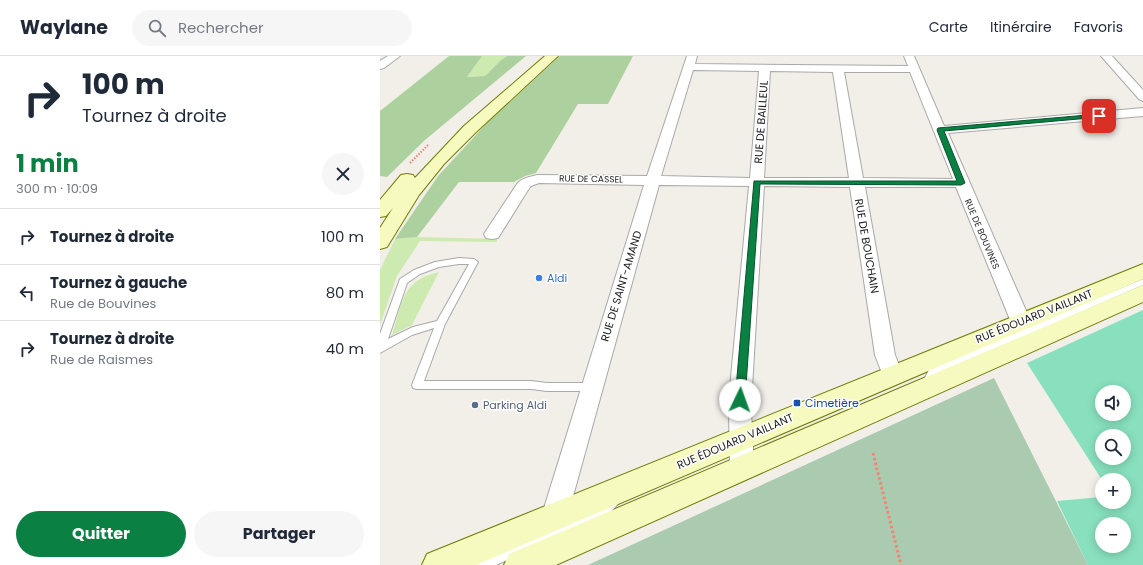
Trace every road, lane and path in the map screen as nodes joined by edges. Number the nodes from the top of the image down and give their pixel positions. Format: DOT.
graph roads {
  1 [pos="395,56"];
  2 [pos="540,56"];
  3 [pos="552,56"];
  4 [pos="1106,56"];
  5 [pos="691,62"];
  6 [pos="912,62"];
  7 [pos="380,66"];
  8 [pos="765,68"];
  9 [pos="838,68"];
  10 [pos="1143,97"];
  11 [pos="1143,112"];
  12 [pos="940,130"];
  13 [pos="652,180"];
  14 [pos="757,182"];
  15 [pos="856,183"];
  16 [pos="961,183"];
  17 [pos="380,212"];
  18 [pos="492,234"];
  19 [pos="380,243"];
  20 [pos="1143,271"];
  21 [pos="1143,282"];
  22 [pos="1143,293"];
  23 [pos="1021,322"];
  24 [pos="440,324"];
  25 [pos="380,348"];
  26 [pos="892,375"];
  27 [pos="591,387"];
  28 [pos="924,390"];
  29 [pos="742,438"];
  30 [pos="873,453"];
  31 [pos="742,468"];
  32 [pos="626,487"];
  33 [pos="554,518"];
  34 [pos="438,565"];
  35 [pos="481,565"];
  36 [pos="520,565"];
  37 [pos="902,565"];
  1 -- 7 [label="street"];
  2 -- 17 [label="main road"];
  3 -- 19 [label="main road"];
  4 -- 10 [label="street"];
  5 -- 8 [label="street"];
  5 -- 13 [label="street, RUE DE SAINT-AMAND"];
  6 -- 9 [label="street"];
  6 -- 12 [label="street, RUE DE BOUVINES"];
  8 -- 9 [label="street"];
  8 -- 14 [label="street, RUE DE BAILLEUL"];
  9 -- 15 [label="street, RUE DE BOUCHAIN"];
  11 -- 12 [label="street"];
  12 -- 16 [label="street, RUE DE BOUVINES"];
  13 -- 14 [label="street, RUE DE CASSEL"];
  13 -- 18 [label="street, RUE DE CASSEL"];
  13 -- 27 [label="street, RUE DE SAINT-AMAND"];
  14 -- 15 [label="street, RUE DE CASSEL"];
  14 -- 29 [label="street, RUE DE BAILLEUL"];
  15 -- 16 [label="street, RUE DE CASSEL"];
  15 -- 26 [label="street, RUE DE BOUCHAIN"];
  16 -- 23 [label="street, RUE DE BOUVINES"];
  20 -- 23 [label="main road, RUE ÉDOUARD VAILLANT"];
  21 -- 28 [label="lane"];
  22 -- 28 [label="main road, RUE ÉDOUARD VAILLANT"];
  23 -- 26 [label="main road, RUE ÉDOUARD VAILLANT"];
  24 -- 25 [label="lane"];
  24 -- 25 [label="lane"];
  24 -- 27 [label="lane"];
  26 -- 29 [label="main road, RUE ÉDOUARD VAILLANT"];
  27 -- 33 [label="street, RUE DE SAINT-AMAND"];
  28 -- 31 [label="main road, RUE ÉDOUARD VAILLANT"];
  29 -- 31 [label="street, RUE DE BAILLEUL"];
  29 -- 32 [label="main road, RUE ÉDOUARD VAILLANT"];
  30 -- 37 [label="path"];
  31 -- 36 [label="main road, RUE ÉDOUARD VAILLANT"];
  32 -- 33 [label="main road, RUE ÉDOUARD VAILLANT"];
  32 -- 35 [label="lane"];
  33 -- 34 [label="main road, RUE ÉDOUARD VAILLANT"];
}
